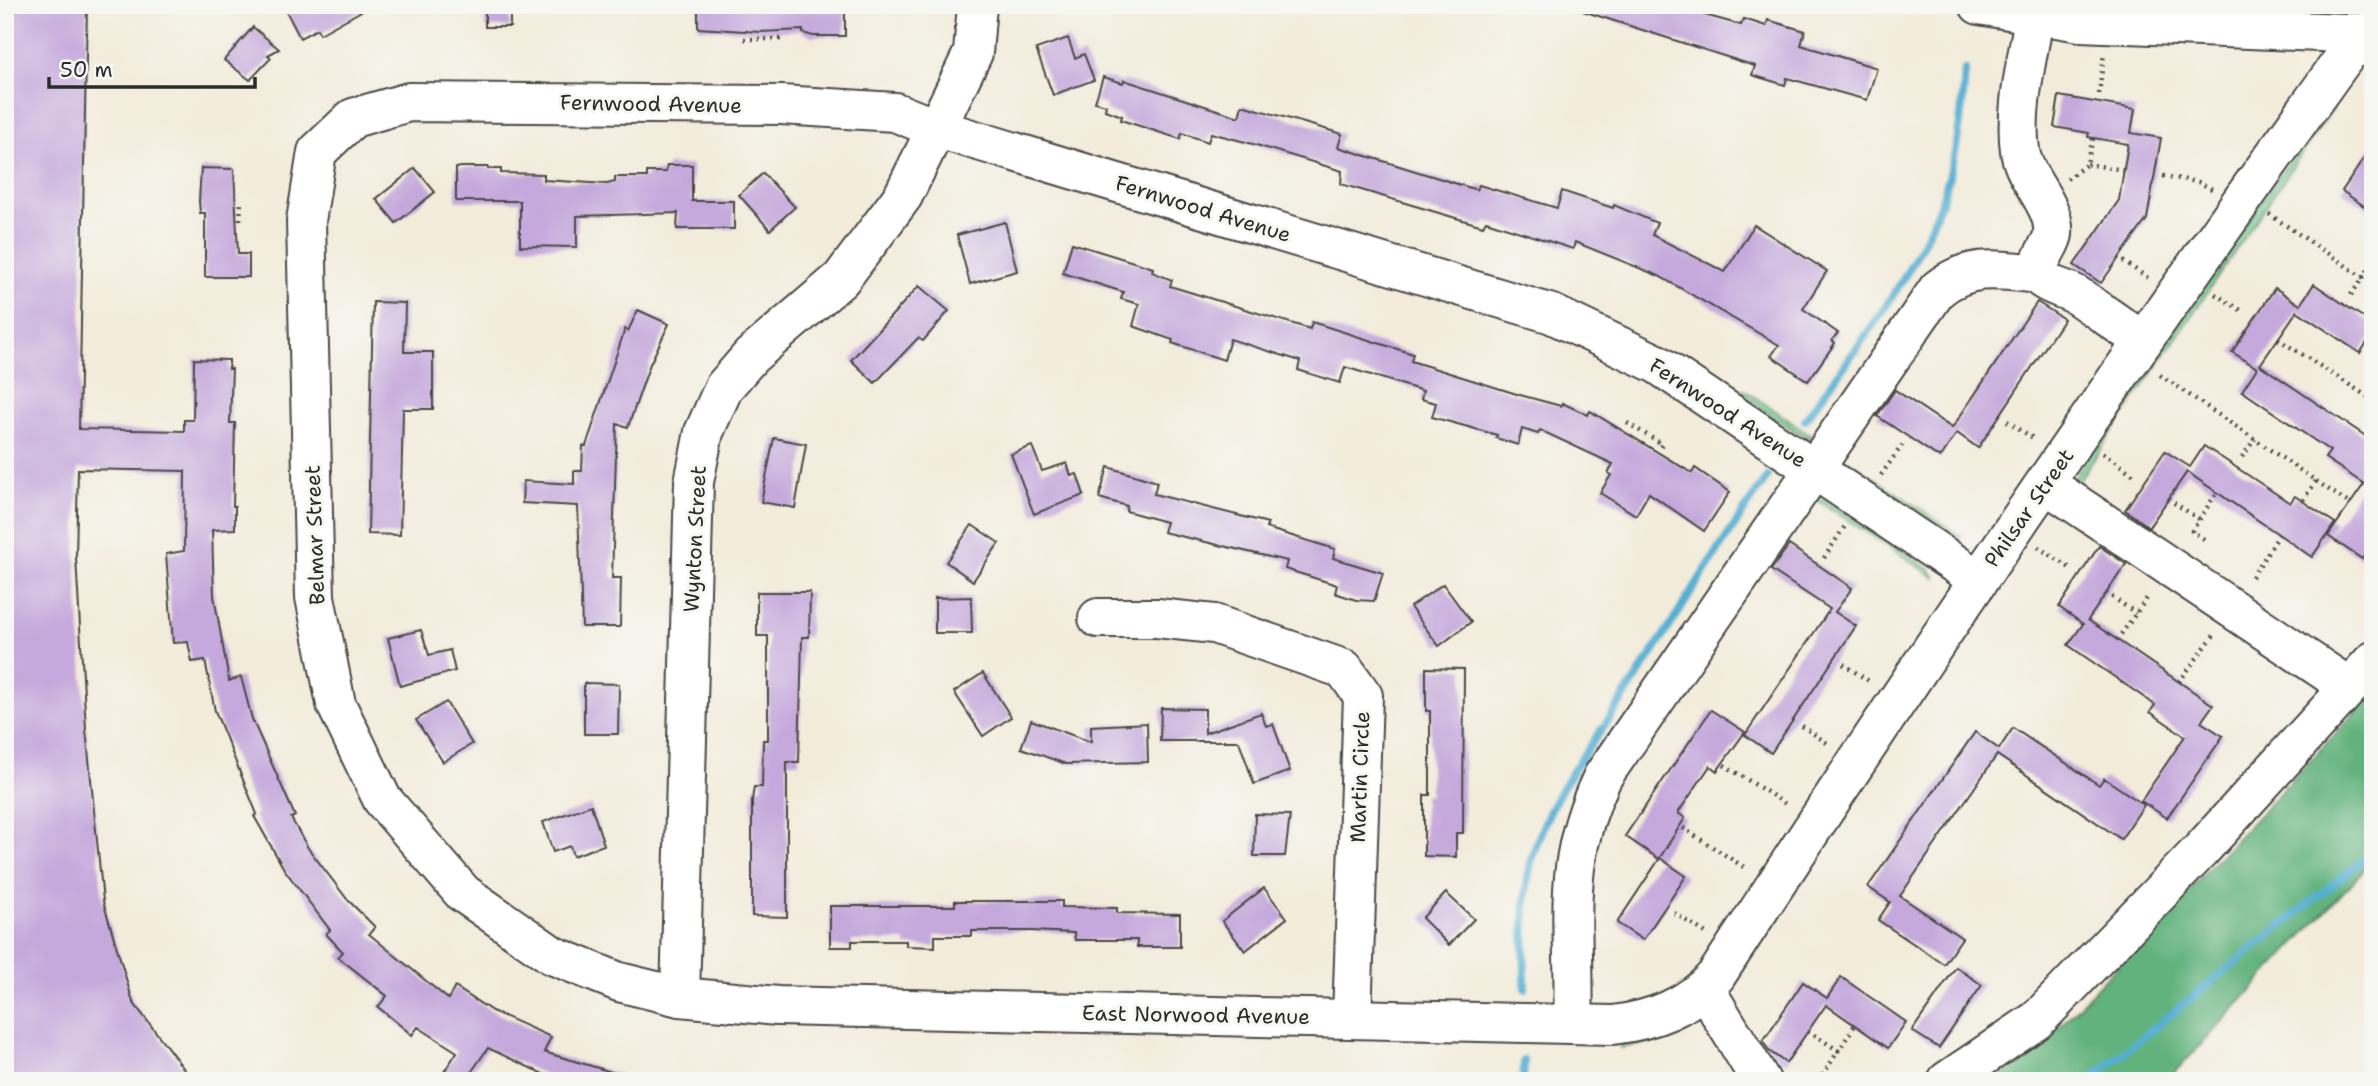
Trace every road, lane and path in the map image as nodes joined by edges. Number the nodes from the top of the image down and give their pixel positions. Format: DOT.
graph roads {
  1 [pos="977,5"];
  2 [pos="1979,5"];
  3 [pos="2034,16"];
  4 [pos="2359,30"];
  5 [pos="744,39"];
  6 [pos="781,39"];
  7 [pos="2104,50"];
  8 [pos="2099,94"];
  9 [pos="352,118"];
  10 [pos="935,128"];
  11 [pos="2093,138"];
  12 [pos="2124,170"];
  13 [pos="2163,176"];
  14 [pos="2213,189"];
  15 [pos="241,200"];
  16 [pos="2266,212"];
  17 [pos="240,220"];
  18 [pos="2123,261"];
  19 [pos="2373,263"];
  20 [pos="2039,274"];
  21 [pos="2364,277"];
  22 [pos="2151,279"];
  23 [pos="2373,284"];
  24 [pos="2211,291"];
  25 [pos="2351,295"];
  26 [pos="2244,312"];
  27 [pos="2278,339"];
  28 [pos="2150,357"];
  29 [pos="2373,400"];
  30 [pos="2007,421"];
  31 [pos="1627,423"];
  32 [pos="2255,439"];
  33 [pos="2040,443"];
  34 [pos="1903,444"];
  35 [pos="1659,449"];
  36 [pos="2102,453"];
  37 [pos="2242,457"];
  38 [pos="1816,470"];
  39 [pos="2134,475"];
  40 [pos="1880,477"];
  41 [pos="2316,481"];
  42 [pos="2046,484"];
  43 [pos="2217,492"];
  44 [pos="2168,499"];
  45 [pos="2303,500"];
  46 [pos="2347,502"];
  47 [pos="2199,519"];
  48 [pos="1846,523"];
  49 [pos="2279,534"];
  50 [pos="2204,539"];
  51 [pos="2038,547"];
  52 [pos="1824,558"];
  53 [pos="2070,568"];
  54 [pos="1979,580"];
  55 [pos="2106,593"];
  56 [pos="2243,593"];
  57 [pos="2147,597"];
  58 [pos="2136,613"];
  59 [pos="1098,618"];
  60 [pos="2117,640"];
  61 [pos="1843,664"];
  62 [pos="2361,674"];
  63 [pos="2179,682"];
  64 [pos="1875,685"];
  65 [pos="1802,726"];
  66 [pos="1833,747"];
  67 [pos="1724,765"];
  68 [pos="1792,808"];
  69 [pos="1683,828"];
  70 [pos="1749,870"];
  71 [pos="1674,914"];
  72 [pos="1707,933"];
  73 [pos="1705,989"];
  74 [pos="680,997"];
  75 [pos="1352,1018"];
  76 [pos="1573,1024"];
  77 [pos="1855,1025"];
  78 [pos="1808,1031"];
  79 [pos="1839,1051"];
  80 [pos="1616,1078"];
  81 [pos="1624,1081"];
  82 [pos="1761,1081"];
  83 [pos="1819,1081"];
  84 [pos="1947,1081"];
  1 -- 10 [label="street, Wynton Street"];
  2 -- 3 [label="street"];
  3 -- 4 [label="street"];
  3 -- 20 [label="street"];
  4 -- 28 [label="street, Philsar Street"];
  5 -- 6 [label="path"];
  7 -- 8 [label="path"];
  9 -- 10 [label="street, Fernwood Avenue"];
  9 -- 74 [label="street, Belmar Street"];
  10 -- 38 [label="street, Fernwood Avenue"];
  10 -- 74 [label="street, Wynton Street"];
  11 -- 12 [label="path"];
  13 -- 14 [label="path"];
  15 -- 17 [label="path"];
  16 -- 21 [label="path"];
  18 -- 22 [label="path"];
  19 -- 21 [label="path"];
  20 -- 28 [label="street"];
  20 -- 38 [label="street"];
  21 -- 23 [label="path"];
  21 -- 25 [label="path"];
  24 -- 26 [label="path"];
  27 -- 29 [label="path"];
  28 -- 32 [label="path"];
  28 -- 42 [label="street, Philsar Street"];
  30 -- 33 [label="path"];
  31 -- 35 [label="path"];
  32 -- 37 [label="path"];
  32 -- 41 [label="path"];
  34 -- 40 [label="path"];
  36 -- 39 [label="path"];
  38 -- 54 [label="street, Fernwood Avenue"];
  38 -- 76 [label="street"];
  41 -- 45 [label="path"];
  41 -- 46 [label="path"];
  42 -- 54 [label="street, Philsar Street"];
  42 -- 56 [label="street"];
  43 -- 47 [label="path"];
  44 -- 47 [label="path"];
  47 -- 50 [label="path"];
  48 -- 52 [label="path"];
  49 -- 56 [label="path"];
  51 -- 53 [label="path"];
  54 -- 73 [label="street, Philsar Street"];
  55 -- 58 [label="path"];
  56 -- 62 [label="street"];
  56 -- 63 [label="path"];
  57 -- 58 [label="path"];
  58 -- 60 [label="path"];
  59 -- 75 [label="street, Martin Circle"];
  61 -- 64 [label="path"];
  62 -- 84 [label="street"];
  65 -- 66 [label="path"];
  67 -- 68 [label="path"];
  69 -- 70 [label="path"];
  71 -- 72 [label="path"];
  73 -- 76 [label="street, East Norwood Avenue"];
  73 -- 82 [label="street"];
  74 -- 75 [label="street, East Norwood Avenue"];
  75 -- 76 [label="street, East Norwood Avenue"];
  77 -- 79 [label="path"];
  78 -- 79 [label="path"];
  79 -- 83 [label="path"];
  80 -- 81 [label="path"];
}
